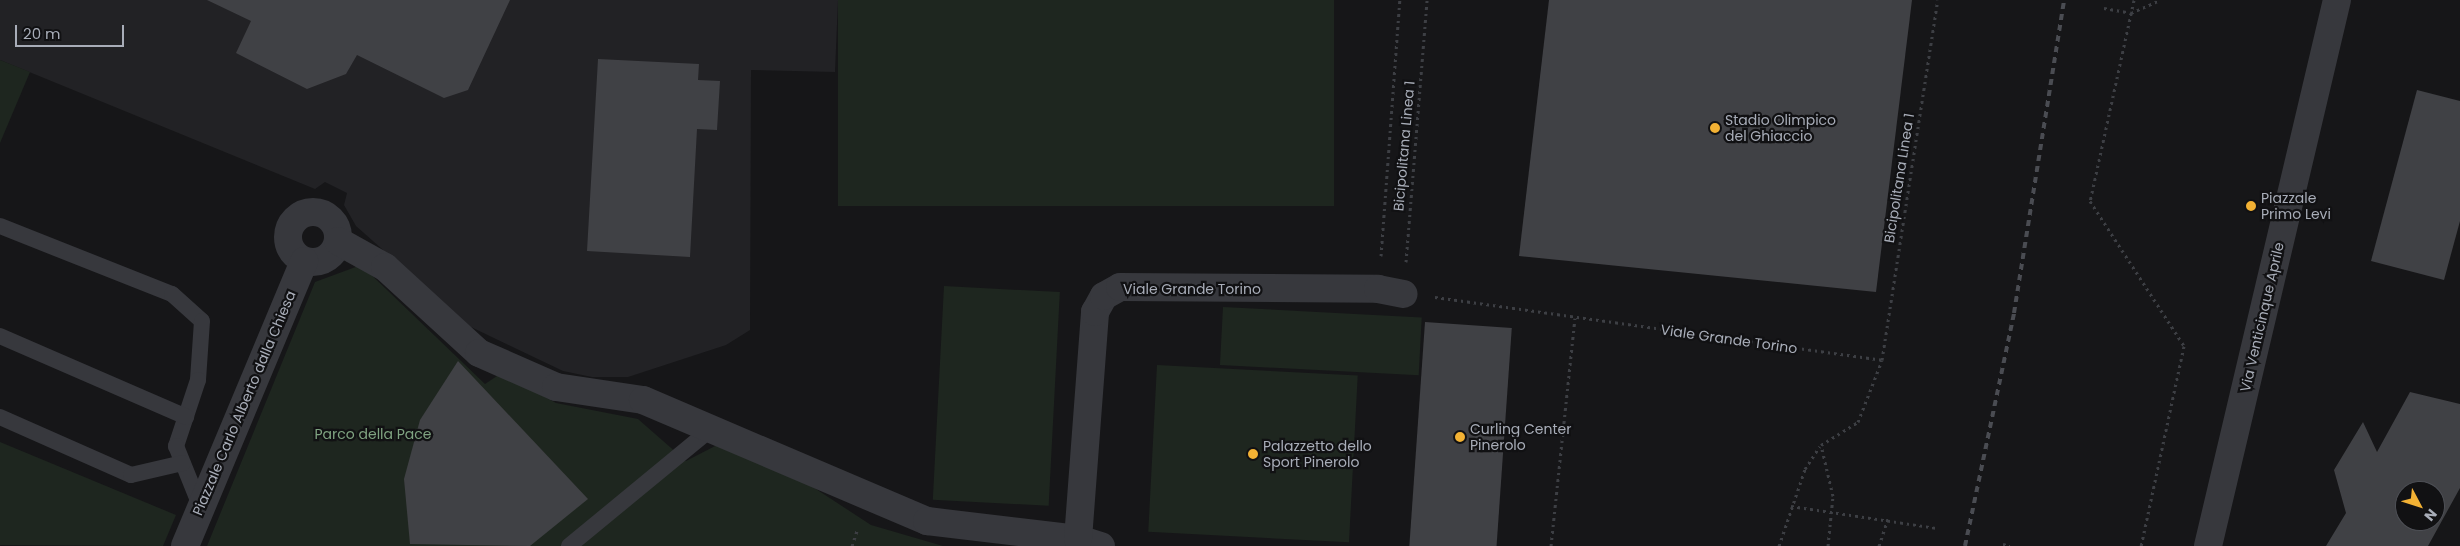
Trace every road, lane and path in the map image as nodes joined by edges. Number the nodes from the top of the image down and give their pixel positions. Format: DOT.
graph roads {
  1 [pos="1400,0"];
  2 [pos="1427,0"];
  3 [pos="1938,0"];
  4 [pos="2134,0"];
  5 [pos="2160,0"];
  6 [pos="2336,0"];
  7 [pos="2104,8"];
  8 [pos="2131,13"];
  9 [pos="0,226"];
  10 [pos="338,241"];
  11 [pos="304,260"];
  12 [pos="1391,292"];
  13 [pos="1575,318"];
  14 [pos="0,336"];
  15 [pos="1882,360"];
  16 [pos="0,417"];
  17 [pos="186,417"];
  18 [pos="711,428"];
  19 [pos="1821,445"];
  20 [pos="183,463"];
  21 [pos="1791,506"];
  22 [pos="201,508"];
  23 [pos="1832,512"];
  24 [pos="1888,518"];
  25 [pos="1937,528"];
  26 [pos="1090,542"];
  27 [pos="2003,544"];
  28 [pos="185,546"];
  29 [pos="569,546"];
  30 [pos="1551,546"];
  31 [pos="1778,546"];
  32 [pos="1828,546"];
  33 [pos="1880,546"];
  34 [pos="2010,546"];
  35 [pos="2141,546"];
  36 [pos="2208,546"];
  1 -- 12 [label="path"];
  2 -- 12 [label="path, Bicipolitana Linea 1"];
  3 -- 15 [label="path, Bicipolitana Linea 1"];
  4 -- 8 [label="path"];
  5 -- 8 [label="path"];
  6 -- 36 [label="street, Via Venticinque Aprile"];
  7 -- 8 [label="path"];
  8 -- 35 [label="path"];
  9 -- 17 [label="lane"];
  10 -- 11 [label="street"];
  10 -- 11 [label="street"];
  10 -- 18 [label="street"];
  11 -- 22 [label="street, Piazzale Carlo Alberto dalla Chiesa"];
  12 -- 13 [label="path, Viale Grande Torino"];
  12 -- 26 [label="street, Viale Grande Torino"];
  13 -- 15 [label="path, Viale Grande Torino"];
  13 -- 30 [label="path"];
  14 -- 17 [label="lane"];
  15 -- 19 [label="path, Bicipolitana Linea 1"];
  16 -- 20 [label="lane"];
  17 -- 20 [label="lane"];
  18 -- 26 [label="street"];
  18 -- 29 [label="lane"];
  19 -- 21 [label="path"];
  19 -- 23 [label="path"];
  20 -- 22 [label="lane"];
  21 -- 23 [label="path"];
  21 -- 31 [label="path"];
  22 -- 28 [label="street, Piazzale Carlo Alberto dalla Chiesa"];
  23 -- 24 [label="path"];
  23 -- 32 [label="path"];
  24 -- 25 [label="path"];
  24 -- 33 [label="path"];
  27 -- 34 [label="path"];
}
